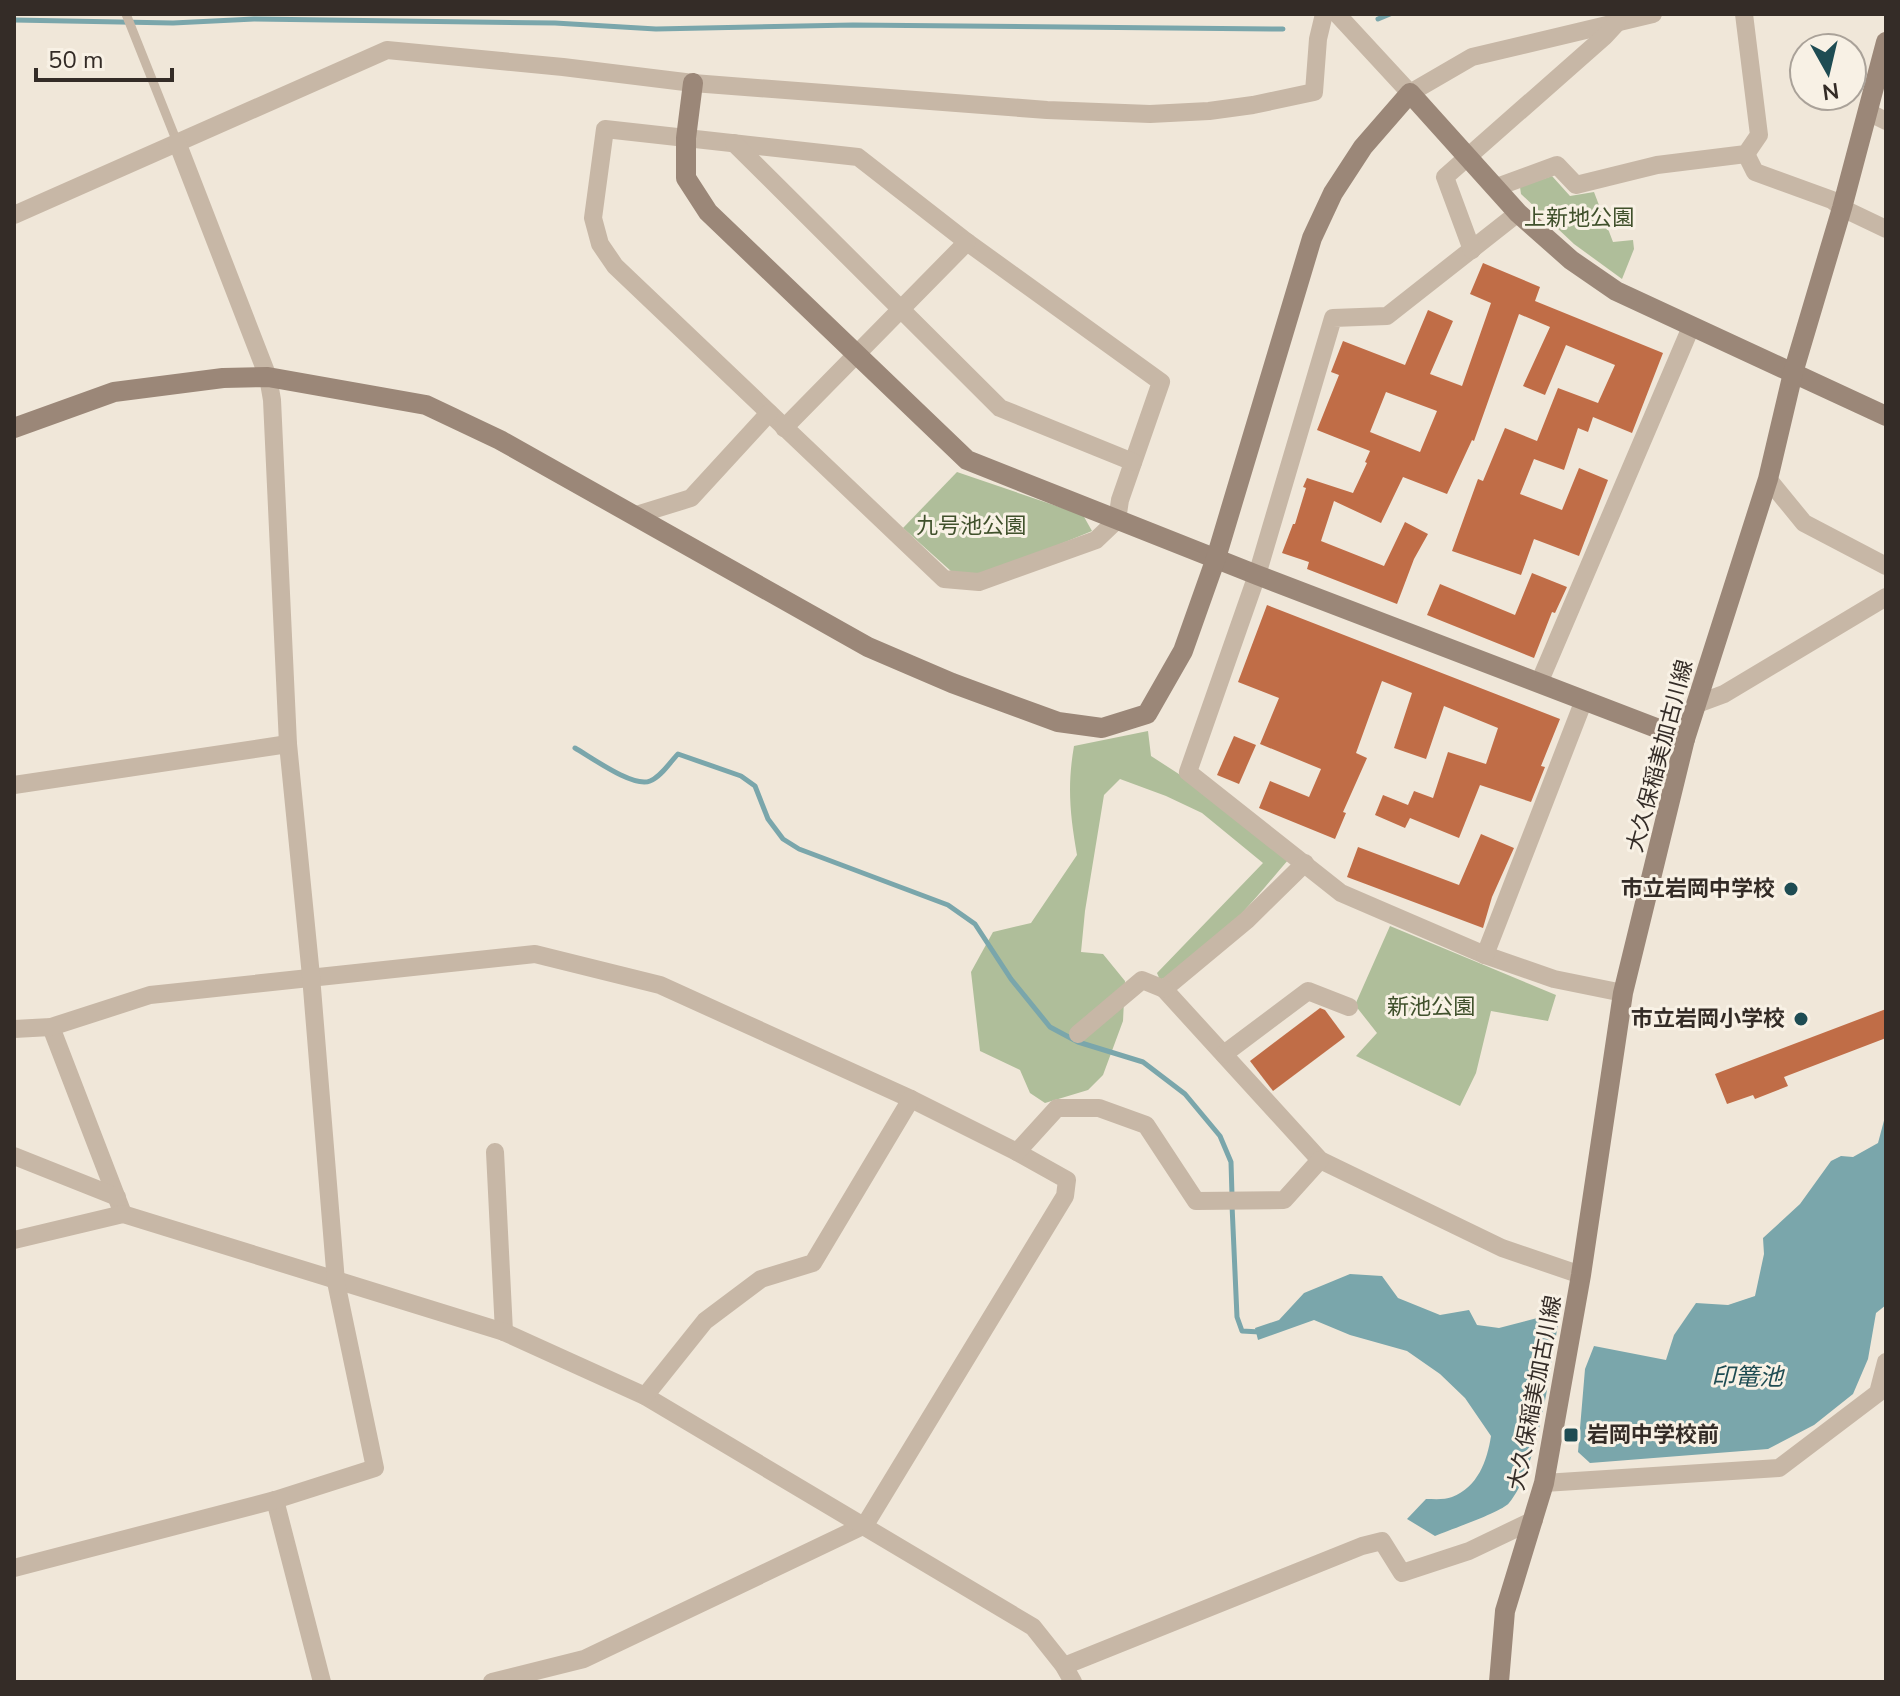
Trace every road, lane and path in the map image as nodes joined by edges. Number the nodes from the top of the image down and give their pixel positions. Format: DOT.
graph roads {
  1 [pos="126,14"];
  2 [pos="1324,14"];
  3 [pos="1337,14"];
  4 [pos="1653,14"];
  5 [pos="1744,14"];
  6 [pos="1617,23"];
  7 [pos="1886,42"];
  8 [pos="693,83"];
  9 [pos="1410,93"];
  10 [pos="1877,116"];
  11 [pos="686,138"];
  12 [pos="177,142"];
  13 [pos="734,143"];
  14 [pos="1746,154"];
  15 [pos="1468,156"];
  16 [pos="1497,187"];
  17 [pos="1842,208"];
  18 [pos="1518,213"];
  19 [pos="14,215"];
  20 [pos="1886,229"];
  21 [pos="967,242"];
  22 [pos="1472,250"];
  23 [pos="901,309"];
  24 [pos="1691,327"];
  25 [pos="855,353"];
  26 [pos="1793,373"];
  27 [pos="268,377"];
  28 [pos="769,413"];
  29 [pos="1886,416"];
  30 [pos="14,428"];
  31 [pos="784,428"];
  32 [pos="1133,462"];
  33 [pos="1768,479"];
  34 [pos="636,515"];
  35 [pos="1117,520"];
  36 [pos="1216,558"];
  37 [pos="1886,566"];
  38 [pos="1257,575"];
  39 [pos="1886,597"];
  40 [pos="1539,683"];
  41 [pos="1584,700"];
  42 [pos="1697,704"];
  43 [pos="1685,739"];
  44 [pos="288,744"];
  45 [pos="14,785"];
  46 [pos="1305,863"];
  47 [pos="1485,955"];
  48 [pos="311,976"];
  49 [pos="1164,989"];
  50 [pos="1623,993"];
  51 [pos="1349,1007"];
  52 [pos="51,1027"];
  53 [pos="14,1029"];
  54 [pos="1078,1034"];
  55 [pos="1224,1054"];
  56 [pos="911,1099"];
  57 [pos="495,1152"];
  58 [pos="1017,1152"];
  59 [pos="14,1156"];
  60 [pos="1320,1160"];
  61 [pos="120,1206"];
  62 [pos="14,1240"];
  63 [pos="1581,1275"];
  64 [pos="336,1282"];
  65 [pos="504,1332"];
  66 [pos="1886,1362"];
  67 [pos="645,1396"];
  68 [pos="1544,1483"];
  69 [pos="275,1500"];
  70 [pos="1534,1520"];
  71 [pos="865,1525"];
  72 [pos="14,1568"];
  73 [pos="1068,1674"];
  74 [pos="322,1682"];
  75 [pos="492,1682"];
  76 [pos="1499,1682"];
  1 -- 12 [label="lane"];
  2 -- 8 [label="street"];
  3 -- 9 [label="street"];
  4 -- 6 [label="street"];
  5 -- 14 [label="street"];
  6 -- 9 [label="street"];
  6 -- 15 [label="street"];
  7 -- 10 [label="street, 大久保稲美加古川線"];
  8 -- 11 [label="street"];
  8 -- 12 [label="street"];
  9 -- 15 [label="street"];
  9 -- 36 [label="street"];
  10 -- 17 [label="street, 大久保稲美加古川線"];
  11 -- 13 [label="street"];
  11 -- 25 [label="street"];
  11 -- 28 [label="street"];
  12 -- 19 [label="street"];
  12 -- 27 [label="street"];
  13 -- 21 [label="street"];
  13 -- 23 [label="street"];
  14 -- 16 [label="street"];
  14 -- 17 [label="street"];
  15 -- 16 [label="street"];
  15 -- 22 [label="street"];
  16 -- 18 [label="street"];
  17 -- 20 [label="street"];
  17 -- 26 [label="street, 大久保稲美加古川線"];
  18 -- 22 [label="street"];
  18 -- 24 [label="street"];
  21 -- 23 [label="street"];
  21 -- 32 [label="street"];
  22 -- 38 [label="street"];
  23 -- 25 [label="street"];
  23 -- 32 [label="street"];
  24 -- 26 [label="street"];
  24 -- 40 [label="street"];
  25 -- 31 [label="street"];
  25 -- 35 [label="street"];
  26 -- 29 [label="street"];
  26 -- 33 [label="street, 大久保稲美加古川線"];
  27 -- 30 [label="street"];
  27 -- 34 [label="street"];
  27 -- 44 [label="street"];
  28 -- 31 [label="street"];
  28 -- 34 [label="street"];
  31 -- 35 [label="street"];
  32 -- 35 [label="street"];
  33 -- 37 [label="street"];
  33 -- 42 [label="street, 大久保稲美加古川線"];
  34 -- 36 [label="street"];
  35 -- 36 [label="street"];
  36 -- 38 [label="street"];
  38 -- 40 [label="street"];
  38 -- 46 [label="street"];
  39 -- 42 [label="street"];
  40 -- 41 [label="street"];
  41 -- 43 [label="street"];
  41 -- 47 [label="street"];
  42 -- 43 [label="street, 大久保稲美加古川線"];
  43 -- 50 [label="street, 大久保稲美加古川線"];
  44 -- 45 [label="street"];
  44 -- 48 [label="street"];
  46 -- 47 [label="street"];
  46 -- 49 [label="street"];
  47 -- 50 [label="street"];
  48 -- 52 [label="street"];
  48 -- 56 [label="street"];
  48 -- 64 [label="street"];
  49 -- 54 [label="street"];
  49 -- 55 [label="street"];
  50 -- 63 [label="street, 大久保稲美加古川線"];
  51 -- 55 [label="street"];
  52 -- 53 [label="street"];
  52 -- 61 [label="street"];
  55 -- 60 [label="street"];
  56 -- 58 [label="street"];
  56 -- 67 [label="street"];
  57 -- 65 [label="street"];
  58 -- 60 [label="street"];
  58 -- 71 [label="street"];
  59 -- 61 [label="street"];
  60 -- 63 [label="street"];
  61 -- 62 [label="street"];
  61 -- 64 [label="street"];
  63 -- 68 [label="street, 大久保稲美加古川線"];
  64 -- 65 [label="street"];
  64 -- 69 [label="street"];
  65 -- 67 [label="street"];
  66 -- 68 [label="street"];
  67 -- 71 [label="street"];
  68 -- 70 [label="street, 大久保稲美加古川線"];
  69 -- 72 [label="street"];
  69 -- 74 [label="street"];
  70 -- 73 [label="street"];
  70 -- 76 [label="street, 大久保稲美加古川線"];
  71 -- 73 [label="street"];
  71 -- 75 [label="street"];
}
